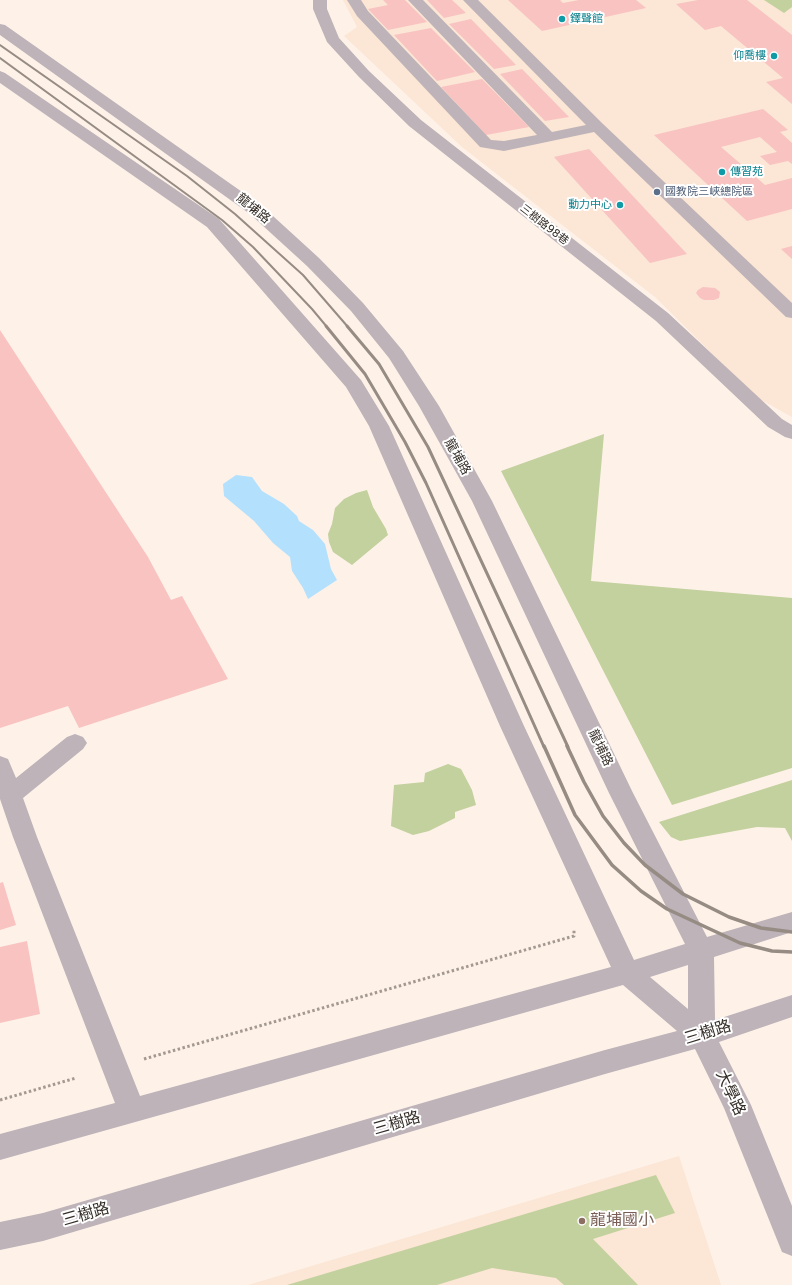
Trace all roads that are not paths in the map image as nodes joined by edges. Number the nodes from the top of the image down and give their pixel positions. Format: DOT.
graph roads {
  1 [pos="320,0"];
  2 [pos="354,0"];
  3 [pos="415,0"];
  4 [pos="470,0"];
  5 [pos="0,28"];
  6 [pos="0,76"];
  7 [pos="597,126"];
  8 [pos="548,137"];
  9 [pos="792,313"];
  10 [pos="792,433"];
  11 [pos="75,743"];
  12 [pos="0,765"];
  13 [pos="10,795"];
  14 [pos="792,922"];
  15 [pos="701,951"];
  16 [pos="627,973"];
  17 [pos="792,1006"];
  18 [pos="702,1036"];
  19 [pos="132,1111"];
  20 [pos="0,1146"];
  21 [pos="0,1236"];
  22 [pos="792,1242"];
  1 -- 10 [label="street, 三樹路98巷"];
  2 -- 8 [label="street"];
  3 -- 8 [label="street"];
  4 -- 7 [label="street"];
  5 -- 15 [label="street, 龍埔路"];
  6 -- 16 [label="street"];
  7 -- 8 [label="street"];
  7 -- 9 [label="street"];
  11 -- 13 [label="street"];
  12 -- 13 [label="street"];
  13 -- 19 [label="street"];
  14 -- 15 [label="street"];
  15 -- 16 [label="street"];
  15 -- 18 [label="street, 龍埔路"];
  16 -- 18 [label="street, 大學路"];
  16 -- 19 [label="street"];
  17 -- 18 [label="street, 三樹路"];
  18 -- 21 [label="street, 三樹路"];
  18 -- 22 [label="street, 大學路"];
  19 -- 20 [label="street"];
}
